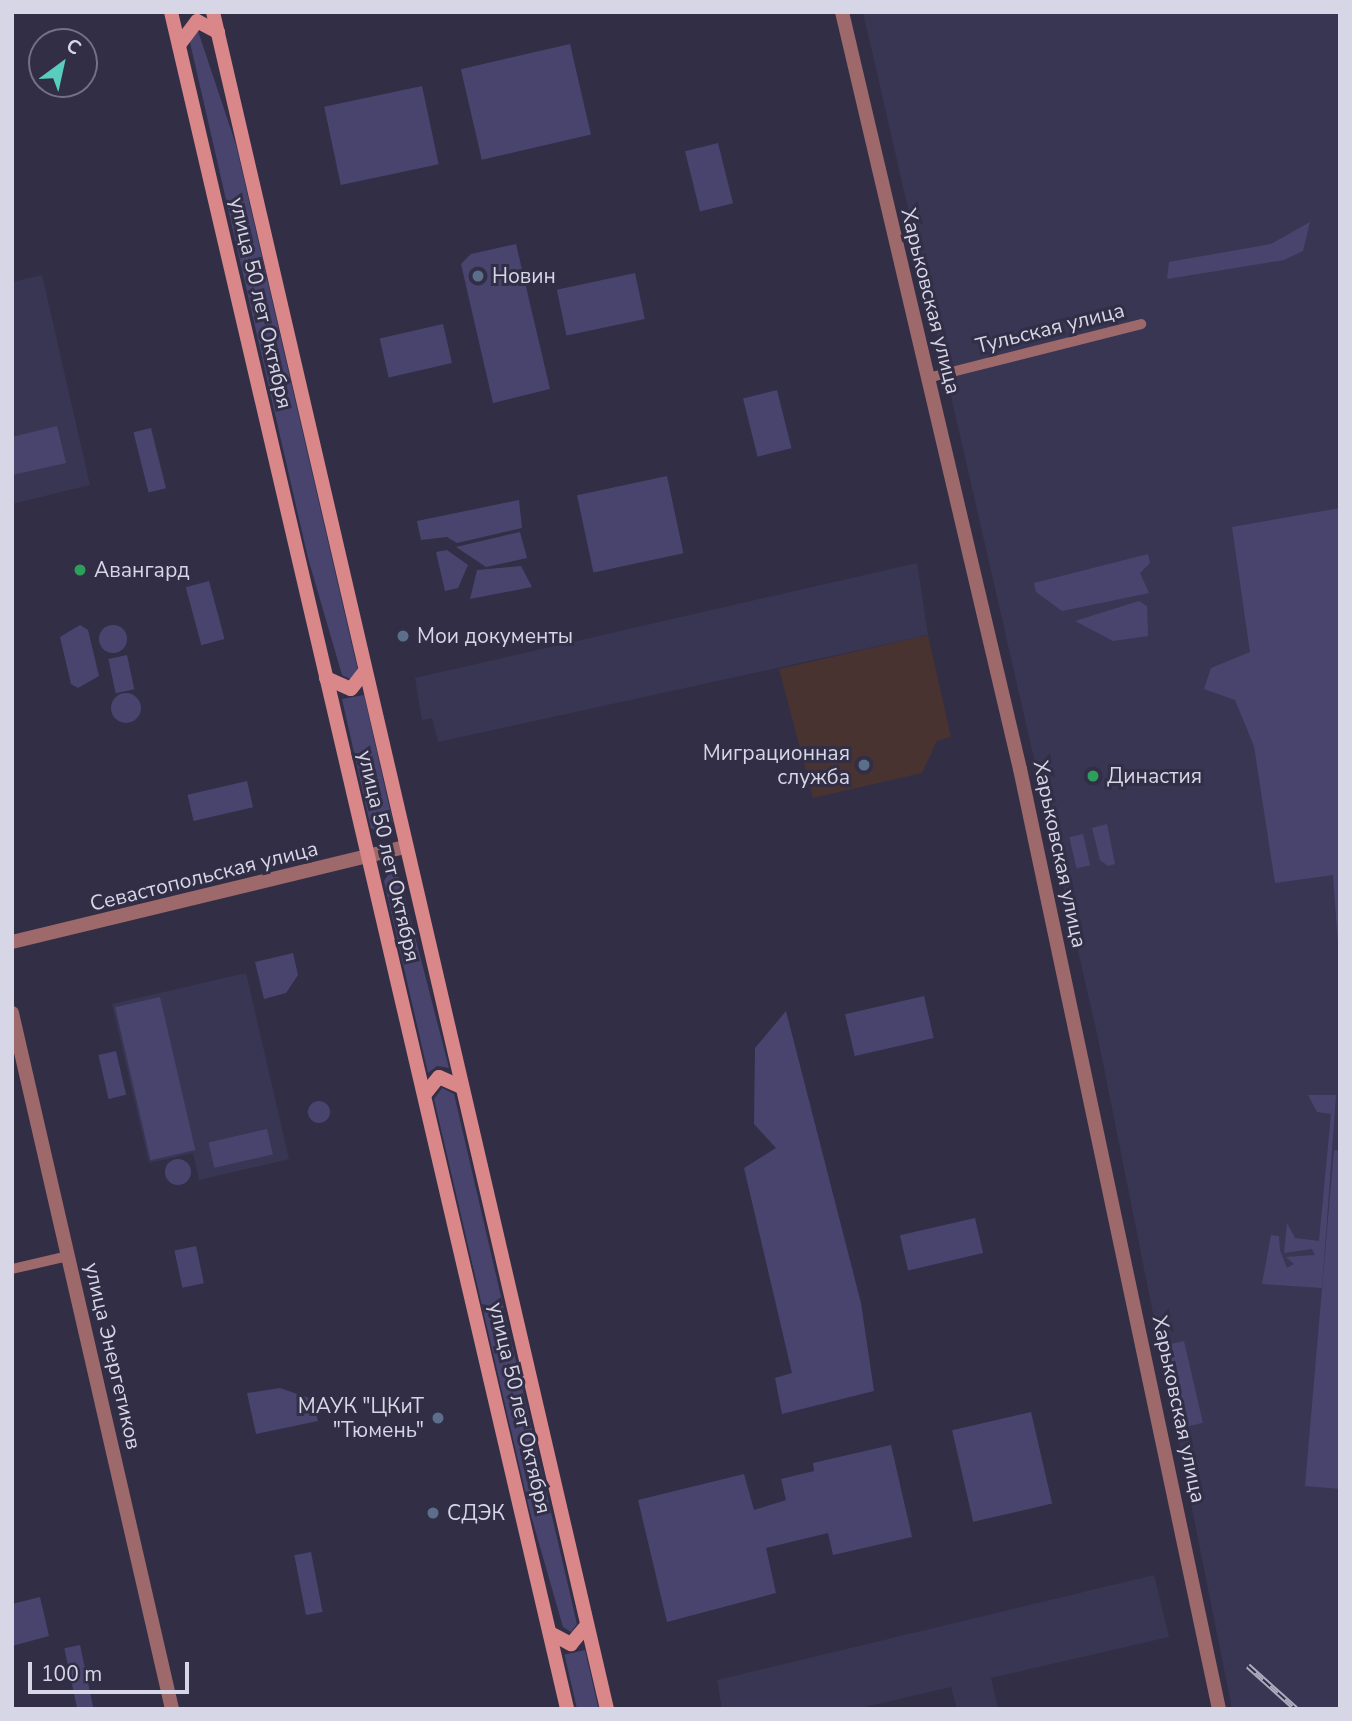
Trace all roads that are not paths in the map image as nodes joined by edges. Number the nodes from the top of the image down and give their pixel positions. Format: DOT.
graph roads {
  1 [pos="171,12"];
  2 [pos="213,12"];
  3 [pos="842,12"];
  4 [pos="218,32"];
  5 [pos="179,45"];
  6 [pos="1141,324"];
  7 [pos="928,379"];
  8 [pos="365,671"];
  9 [pos="326,678"];
  10 [pos="406,846"];
  11 [pos="368,856"];
  12 [pos="12,942"];
  13 [pos="12,1013"];
  14 [pos="461,1087"];
  15 [pos="425,1094"];
  16 [pos="68,1256"];
  17 [pos="12,1269"];
  18 [pos="586,1626"];
  19 [pos="550,1633"];
  20 [pos="172,1709"];
  21 [pos="567,1709"];
  22 [pos="607,1709"];
  23 [pos="1219,1709"];
  1 -- 5 [label="main road, улица 50 лет Октября"];
  2 -- 4 [label="main road, улица 50 лет Октября"];
  3 -- 7 [label="street, Харьковская улица"];
  4 -- 5 [label="main road"];
  4 -- 8 [label="main road, улица 50 лет Октября"];
  5 -- 9 [label="main road, улица 50 лет Октября"];
  6 -- 7 [label="street, Тульская улица"];
  7 -- 23 [label="street, Харьковская улица"];
  8 -- 9 [label="main road"];
  8 -- 10 [label="main road, улица 50 лет Октября"];
  9 -- 11 [label="main road, улица 50 лет Октября"];
  10 -- 11 [label="street, Севастопольская улица"];
  10 -- 14 [label="main road, улица 50 лет Октября"];
  11 -- 12 [label="street, Севастопольская улица"];
  11 -- 15 [label="main road, улица 50 лет Октября"];
  13 -- 16 [label="street, улица Энергетиков"];
  14 -- 15 [label="main road"];
  14 -- 18 [label="main road, улица 50 лет Октября"];
  15 -- 19 [label="main road, улица 50 лет Октября"];
  16 -- 17 [label="street"];
  16 -- 20 [label="street, улица Энергетиков"];
  18 -- 19 [label="main road"];
  18 -- 22 [label="main road, улица 50 лет Октября"];
  19 -- 21 [label="main road, улица 50 лет Октября"];
}
